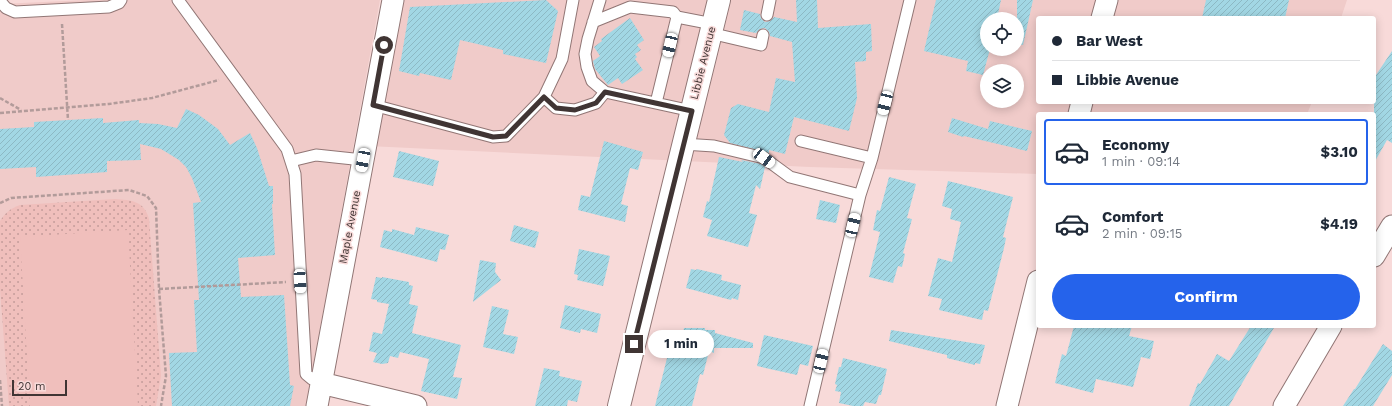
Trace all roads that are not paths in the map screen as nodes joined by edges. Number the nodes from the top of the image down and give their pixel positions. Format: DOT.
graph roads {
  1 [pos="0,0"];
  2 [pos="121,0"];
  3 [pos="178,0"];
  4 [pos="393,0"];
  5 [pos="573,0"];
  6 [pos="600,0"];
  7 [pos="719,0"];
  8 [pos="770,0"];
  9 [pos="910,0"];
  10 [pos="1107,0"];
  11 [pos="630,3"];
  12 [pos="767,15"];
  13 [pos="1103,16"];
  14 [pos="677,17"];
  15 [pos="593,22"];
  16 [pos="712,29"];
  17 [pos="763,35"];
  18 [pos="605,92"];
  19 [pos="544,97"];
  20 [pos="656,103"];
  21 [pos="373,105"];
  22 [pos="692,111"];
  23 [pos="801,141"];
  24 [pos="683,144"];
  25 [pos="872,158"];
  26 [pos="363,160"];
  27 [pos="291,161"];
  28 [pos="860,194"];
  29 [pos="1392,228"];
  30 [pos="1376,253"];
  31 [pos="1036,289"];
  32 [pos="1330,328"];
  33 [pos="322,383"];
  34 [pos="317,406"];
  35 [pos="416,406"];
  36 [pos="619,406"];
  37 [pos="810,406"];
  38 [pos="1007,406"];
  39 [pos="1284,406"];
  1 -- 2 [label="lane"];
  3 -- 27 [label="lane"];
  4 -- 21 [label="street, Maple Avenue"];
  5 -- 19 [label="lane"];
  6 -- 15 [label="lane"];
  7 -- 16 [label="main road, Libbie Avenue"];
  8 -- 12 [label="lane"];
  9 -- 25 [label="lane"];
  10 -- 13 [label="street"];
  11 -- 14 [label="lane"];
  11 -- 15 [label="lane"];
  14 -- 16 [label="lane"];
  14 -- 20 [label="lane"];
  15 -- 18 [label="lane"];
  16 -- 17 [label="lane"];
  16 -- 22 [label="main road, Libbie Avenue"];
  18 -- 19 [label="lane"];
  18 -- 20 [label="lane"];
  19 -- 21 [label="lane"];
  20 -- 22 [label="lane"];
  21 -- 26 [label="street, Maple Avenue"];
  22 -- 24 [label="main road, Libbie Avenue"];
  23 -- 25 [label="lane"];
  24 -- 28 [label="lane"];
  24 -- 36 [label="main road, Libbie Avenue"];
  25 -- 28 [label="lane"];
  26 -- 27 [label="lane"];
  26 -- 33 [label="street, Maple Avenue"];
  27 -- 33 [label="lane"];
  28 -- 37 [label="lane"];
  29 -- 30 [label="street"];
  31 -- 38 [label="street"];
  32 -- 39 [label="street"];
  33 -- 34 [label="street, Maple Avenue"];
  33 -- 35 [label="street"];
}
